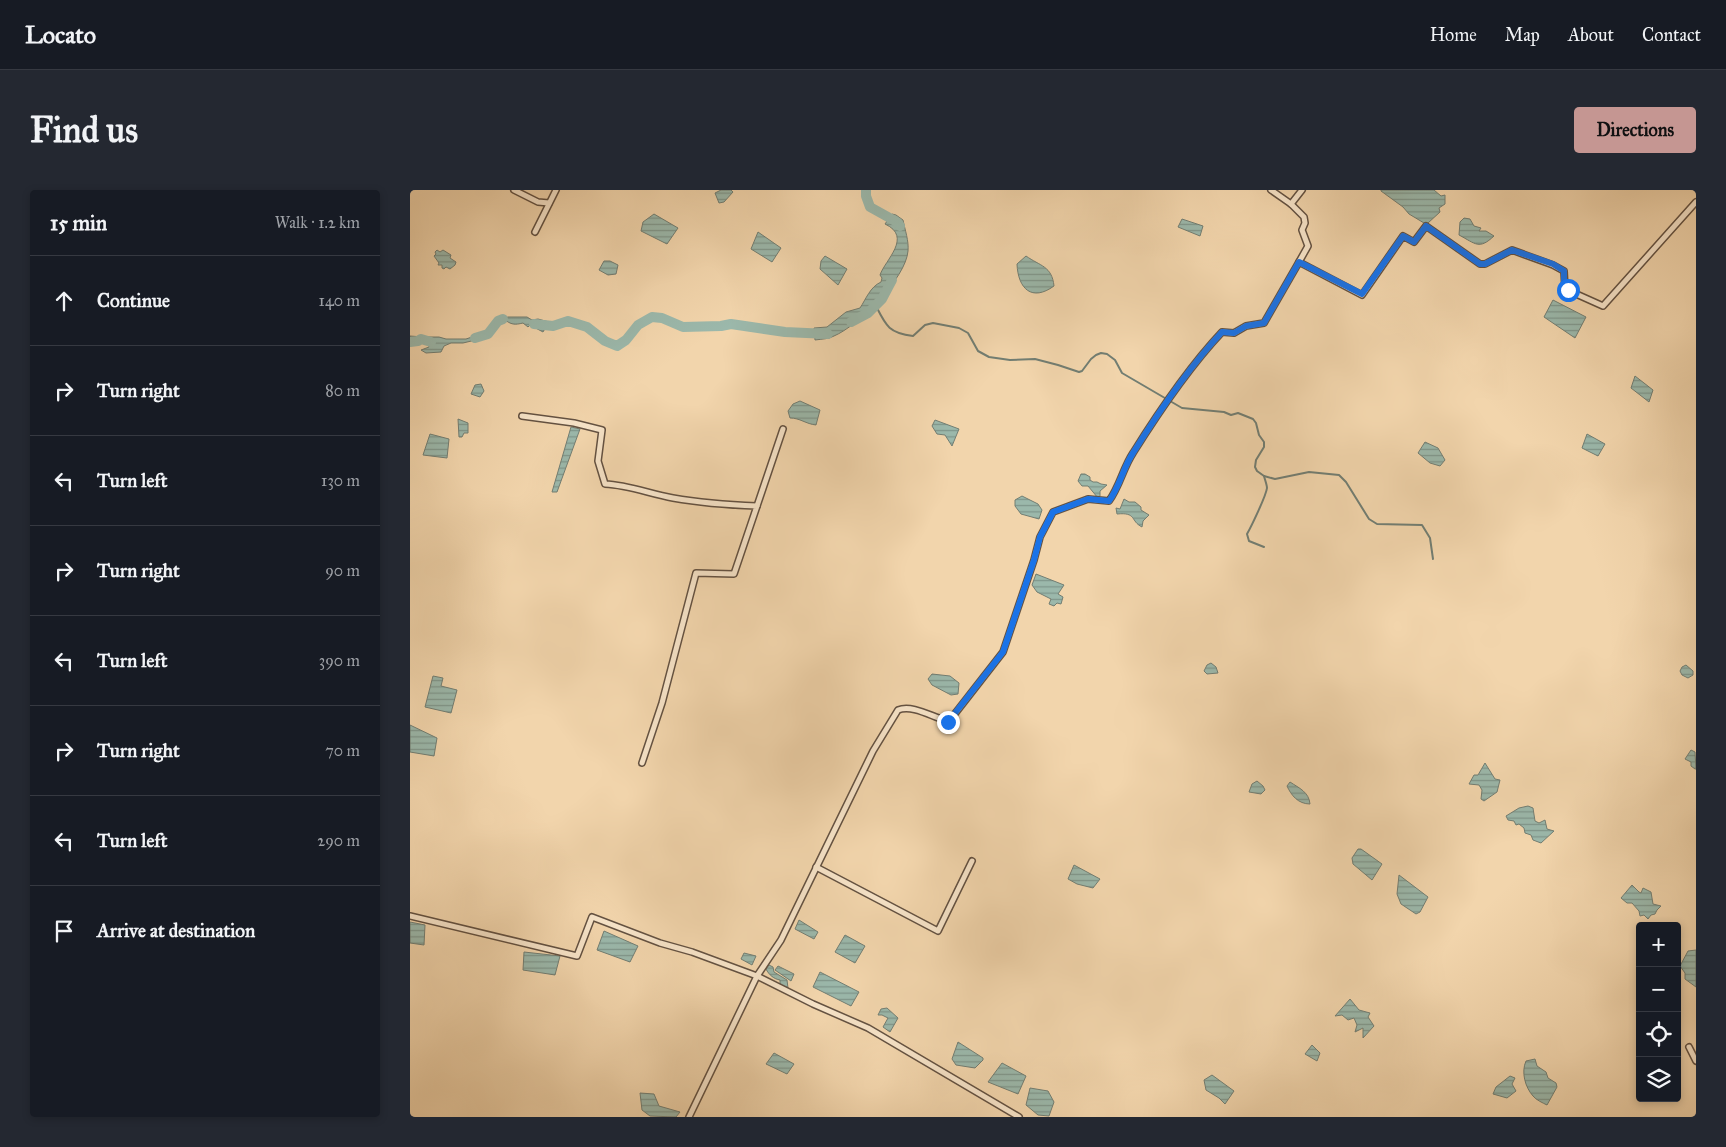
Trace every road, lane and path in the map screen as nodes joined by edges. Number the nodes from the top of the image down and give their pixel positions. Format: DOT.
graph roads {
  1 [pos="514,190"];
  2 [pos="556,190"];
  3 [pos="1271,190"];
  4 [pos="1302,190"];
  5 [pos="1696,202"];
  6 [pos="550,203"];
  7 [pos="1291,204"];
  8 [pos="535,232"];
  9 [pos="1299,262"];
  10 [pos="522,416"];
  11 [pos="783,429"];
  12 [pos="757,506"];
  13 [pos="642,762"];
  14 [pos="972,861"];
  15 [pos="816,867"];
  16 [pos="410,916"];
  17 [pos="757,976"];
  18 [pos="1689,1046"];
  19 [pos="1696,1061"];
  20 [pos="689,1117"];
  21 [pos="1019,1117"];
  1 -- 6 [label="street"];
  2 -- 6 [label="street"];
  3 -- 7 [label="street"];
  4 -- 7 [label="street"];
  5 -- 9 [label="street"];
  6 -- 8 [label="street"];
  7 -- 9 [label="street"];
  9 -- 15 [label="street"];
  10 -- 12 [label="street"];
  11 -- 12 [label="street"];
  12 -- 13 [label="street"];
  14 -- 15 [label="street"];
  15 -- 17 [label="street"];
  16 -- 17 [label="street"];
  17 -- 20 [label="street"];
  17 -- 21 [label="street"];
  18 -- 19 [label="street"];
}
